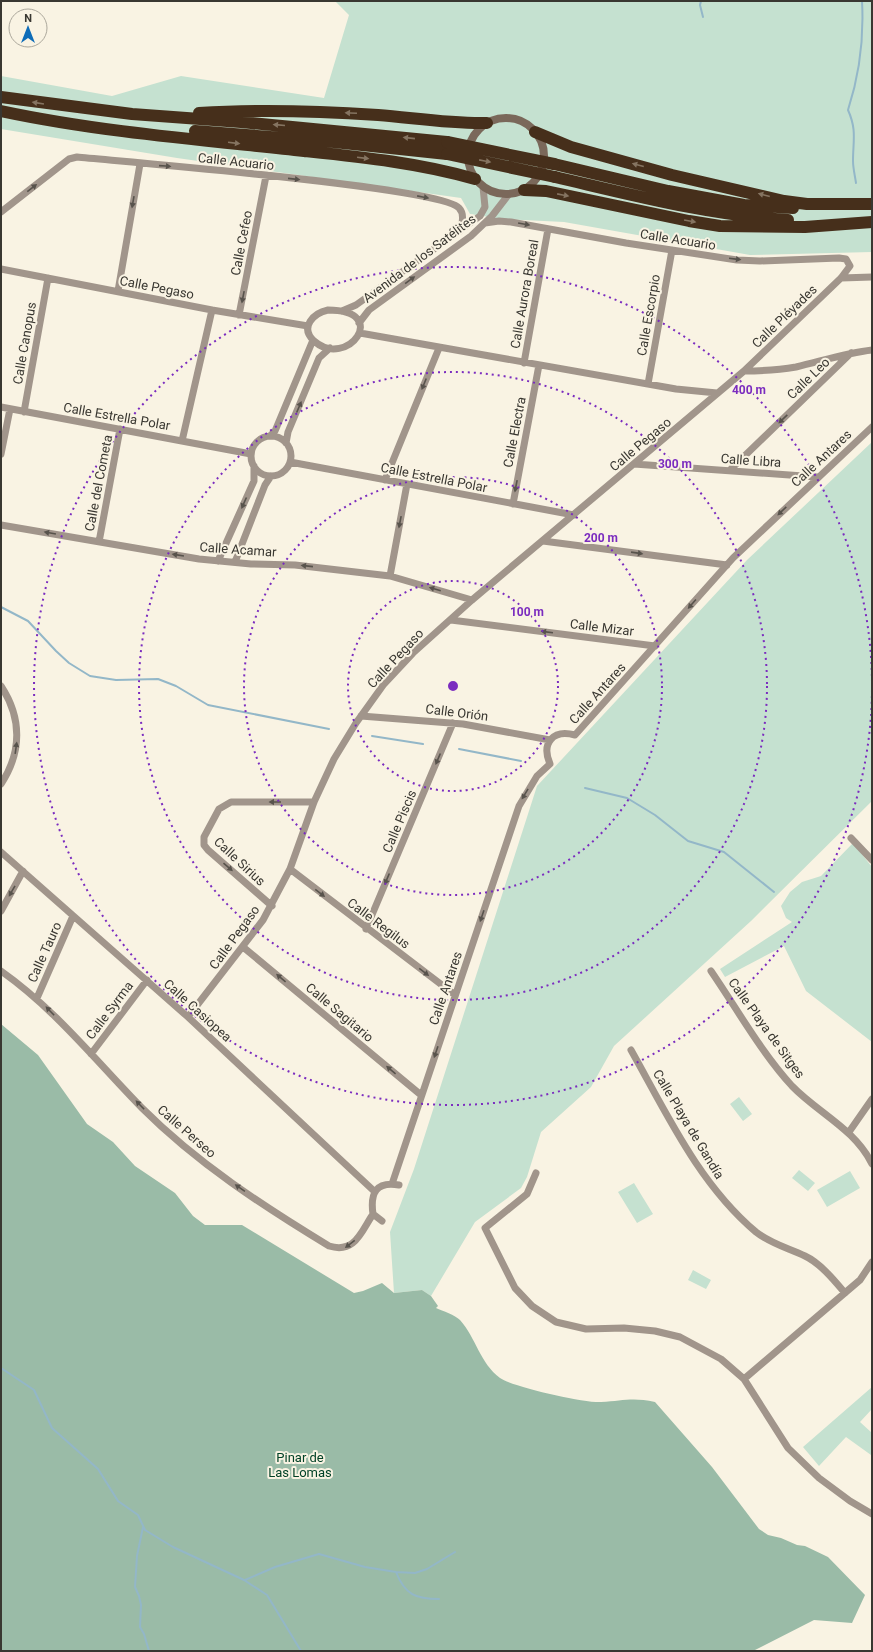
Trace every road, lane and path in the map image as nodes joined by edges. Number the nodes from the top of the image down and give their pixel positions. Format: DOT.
graph roads {
  1 [pos="1,98"];
  2 [pos="56,106"];
  3 [pos="1,110"];
  4 [pos="487,123"];
  5 [pos="535,132"];
  6 [pos="447,148"];
  7 [pos="140,164"];
  8 [pos="266,176"];
  9 [pos="475,179"];
  10 [pos="483,188"];
  11 [pos="524,190"];
  12 [pos="509,194"];
  13 [pos="872,204"];
  14 [pos="1,212"];
  15 [pos="872,215"];
  16 [pos="872,222"];
  17 [pos="485,223"];
  18 [pos="548,229"];
  19 [pos="460,231"];
  20 [pos="672,250"];
  21 [pos="1,269"];
  22 [pos="872,276"];
  23 [pos="48,278"];
  24 [pos="841,278"];
  25 [pos="118,292"];
  26 [pos="212,310"];
  27 [pos="342,311"];
  28 [pos="239,315"];
  29 [pos="359,323"];
  30 [pos="308,326"];
  31 [pos="360,333"];
  32 [pos="313,340"];
  33 [pos="330,348"];
  34 [pos="439,348"];
  35 [pos="872,350"];
  36 [pos="851,352"];
  37 [pos="524,363"];
  38 [pos="539,365"];
  39 [pos="744,371"];
  40 [pos="648,384"];
  41 [pos="718,393"];
  42 [pos="1,407"];
  43 [pos="10,409"];
  44 [pos="24,412"];
  45 [pos="872,427"];
  46 [pos="120,429"];
  47 [pos="270,436"];
  48 [pos="182,441"];
  49 [pos="286,443"];
  50 [pos="1,454"];
  51 [pos="251,454"];
  52 [pos="290,462"];
  53 [pos="634,464"];
  54 [pos="254,466"];
  55 [pos="730,470"];
  56 [pos="271,476"];
  57 [pos="817,477"];
  58 [pos="385,480"];
  59 [pos="407,484"];
  60 [pos="513,504"];
  61 [pos="574,515"];
  62 [pos="1,525"];
  63 [pos="543,541"];
  64 [pos="99,542"];
  65 [pos="218,561"];
  66 [pos="235,562"];
  67 [pos="726,565"];
  68 [pos="390,576"];
  69 [pos="472,600"];
  70 [pos="451,620"];
  71 [pos="655,646"];
  72 [pos="1,686"];
  73 [pos="361,716"];
  74 [pos="453,723"];
  75 [pos="550,740"];
  76 [pos="1,784"];
  77 [pos="314,802"];
  78 [pos="851,838"];
  79 [pos="1,852"];
  80 [pos="872,860"];
  81 [pos="290,869"];
  82 [pos="23,871"];
  83 [pos="272,906"];
  84 [pos="1,911"];
  85 [pos="74,916"];
  86 [pos="366,929"];
  87 [pos="243,947"];
  88 [pos="1,971"];
  89 [pos="711,971"];
  90 [pos="147,980"];
  91 [pos="455,995"];
  92 [pos="37,998"];
  93 [pos="188,1017"];
  94 [pos="631,1050"];
  95 [pos="91,1054"];
  96 [pos="421,1095"];
  97 [pos="872,1099"];
  98 [pos="849,1132"];
  99 [pos="872,1164"];
  100 [pos="536,1173"];
  101 [pos="374,1191"];
  102 [pos="374,1214"];
  103 [pos="382,1221"];
  104 [pos="872,1262"];
  105 [pos="845,1293"];
  106 [pos="744,1379"];
  107 [pos="872,1514"];
  2 -- 1 [label="highway, one-way"];
  4 -- 2 [label="highway, one-way"];
  6 -- 2 [label="highway, one-way"];
  3 -- 6 [label="highway"];
  3 -- 9 [label="highway, one-way"];
  4 -- 5 [label="street"];
  4 -- 9 [label="street"];
  5 -- 11 [label="street"];
  13 -- 5 [label="highway, one-way"];
  6 -- 13 [label="highway, bridge"];
  6 -- 15 [label="highway, one-way, bridge"];
  7 -- 8 [label="street, Calle Acuario, one-way"];
  14 -- 7 [label="street, Calle Acuario, one-way"];
  7 -- 25 [label="street, one-way"];
  8 -- 19 [label="street, Calle Acuario, one-way"];
  8 -- 28 [label="street, Calle Cefeo, one-way"];
  9 -- 10 [label="street"];
  10 -- 12 [label="street"];
  10 -- 19 [label="street, Avenida de los Satélites"];
  11 -- 12 [label="street"];
  11 -- 16 [label="highway, one-way"];
  12 -- 17 [label="street, Avenida de los Satélites"];
  17 -- 18 [label="street, Calle Acuario, one-way"];
  29 -- 17 [label="street, Avenida de los Satélites, one-way"];
  18 -- 20 [label="street, Calle Acuario"];
  18 -- 37 [label="street, Calle Aurora Boreal"];
  19 -- 27 [label="street, Avenida de los Satélites"];
  20 -- 24 [label="street, Calle Acuario, one-way"];
  20 -- 40 [label="street, Calle Escorpio"];
  21 -- 23 [label="street, Calle Pegaso"];
  22 -- 24 [label="street"];
  23 -- 25 [label="street, Calle Pegaso"];
  23 -- 44 [label="street, Calle Canopus"];
  24 -- 39 [label="street, Calle Pléyades"];
  25 -- 26 [label="street, Calle Pegaso"];
  26 -- 28 [label="street, Calle Pegaso"];
  26 -- 48 [label="street"];
  27 -- 29 [label="street"];
  27 -- 30 [label="street"];
  28 -- 30 [label="street, Calle Pegaso"];
  29 -- 31 [label="street"];
  30 -- 32 [label="street"];
  31 -- 33 [label="street"];
  31 -- 34 [label="street"];
  32 -- 33 [label="street"];
  32 -- 47 [label="street"];
  49 -- 33 [label="street, one-way"];
  34 -- 37 [label="street"];
  34 -- 58 [label="street, one-way"];
  35 -- 36 [label="street"];
  36 -- 39 [label="street"];
  36 -- 55 [label="street, Calle Leo, one-way"];
  37 -- 38 [label="street"];
  38 -- 40 [label="street"];
  38 -- 60 [label="street, Calle Electra, one-way"];
  39 -- 41 [label="street, Calle Pegaso"];
  40 -- 41 [label="street"];
  41 -- 53 [label="street, Calle Pegaso"];
  42 -- 43 [label="street, Calle Estrella Polar"];
  43 -- 44 [label="street, Calle Estrella Polar"];
  43 -- 50 [label="street"];
  44 -- 46 [label="street, Calle Estrella Polar"];
  45 -- 57 [label="street, Calle Antares"];
  46 -- 48 [label="street, Calle Estrella Polar"];
  46 -- 64 [label="street, Calle del Cometa"];
  47 -- 49 [label="street"];
  47 -- 51 [label="street"];
  48 -- 51 [label="street, Calle Estrella Polar"];
  49 -- 52 [label="street"];
  51 -- 54 [label="street"];
  52 -- 56 [label="street"];
  52 -- 58 [label="street, Calle Estrella Polar"];
  53 -- 55 [label="street, Calle Libra"];
  53 -- 61 [label="street, Calle Pegaso"];
  54 -- 56 [label="street"];
  54 -- 65 [label="street, one-way"];
  55 -- 57 [label="street, Calle Libra"];
  56 -- 66 [label="street"];
  57 -- 67 [label="street, Calle Antares, one-way"];
  58 -- 59 [label="street, Calle Estrella Polar"];
  59 -- 60 [label="street, Calle Estrella Polar"];
  59 -- 68 [label="street, one-way"];
  60 -- 61 [label="street, Calle Estrella Polar"];
  61 -- 63 [label="street, Calle Pegaso"];
  64 -- 62 [label="street, Calle Acamar, one-way"];
  63 -- 67 [label="street, one-way"];
  63 -- 69 [label="street, Calle Pegaso"];
  65 -- 64 [label="street, Calle Acamar, one-way"];
  65 -- 66 [label="street, Calle Acamar"];
  68 -- 66 [label="street, Calle Acamar, one-way"];
  67 -- 71 [label="street, Calle Antares, one-way"];
  69 -- 68 [label="street, Calle Acamar, one-way"];
  69 -- 70 [label="street, Calle Pegaso"];
  71 -- 70 [label="street, Calle Mizar, one-way"];
  70 -- 73 [label="street, Calle Pegaso"];
  71 -- 75 [label="street, Calle Antares"];
  76 -- 72 [label="street, one-way"];
  73 -- 74 [label="street, Calle Orión"];
  73 -- 77 [label="street, Calle Pegaso"];
  74 -- 75 [label="street, Calle Orión"];
  74 -- 86 [label="street, Calle Piscis, one-way"];
  75 -- 91 [label="street, Calle Antares, one-way"];
  77 -- 81 [label="street, Calle Pegaso"];
  77 -- 83 [label="street, Calle Sirius, one-way"];
  78 -- 80 [label="street"];
  79 -- 82 [label="street, Calle Casiopea"];
  81 -- 83 [label="street, Calle Pegaso"];
  81 -- 86 [label="street, Calle Regilus, one-way"];
  82 -- 84 [label="street, one-way"];
  82 -- 85 [label="street, Calle Casiopea"];
  83 -- 87 [label="street, Calle Pegaso"];
  85 -- 90 [label="street, Calle Casiopea"];
  85 -- 92 [label="street, Calle Tauro"];
  86 -- 91 [label="street, Calle Regilus, one-way"];
  87 -- 93 [label="street, Calle Pegaso"];
  96 -- 87 [label="street, Calle Sagitario, one-way"];
  88 -- 92 [label="street, Calle Perseo"];
  89 -- 98 [label="street, Calle Playa de Sitges"];
  90 -- 93 [label="street, Calle Casiopea"];
  90 -- 95 [label="street, Calle Syrma"];
  91 -- 96 [label="street, Calle Antares, one-way"];
  95 -- 92 [label="street, Calle Perseo, one-way"];
  93 -- 101 [label="street, Calle Casiopea"];
  94 -- 105 [label="street, Calle Playa de Gandía"];
  102 -- 95 [label="street, Calle Perseo, one-way"];
  96 -- 101 [label="street, Calle Antares"];
  97 -- 98 [label="street"];
  98 -- 99 [label="street, Calle Playa de Sitges"];
  100 -- 106 [label="street"];
  101 -- 102 [label="street"];
  102 -- 103 [label="street"];
  104 -- 105 [label="street"];
  105 -- 106 [label="street"];
  106 -- 107 [label="street"];
}
